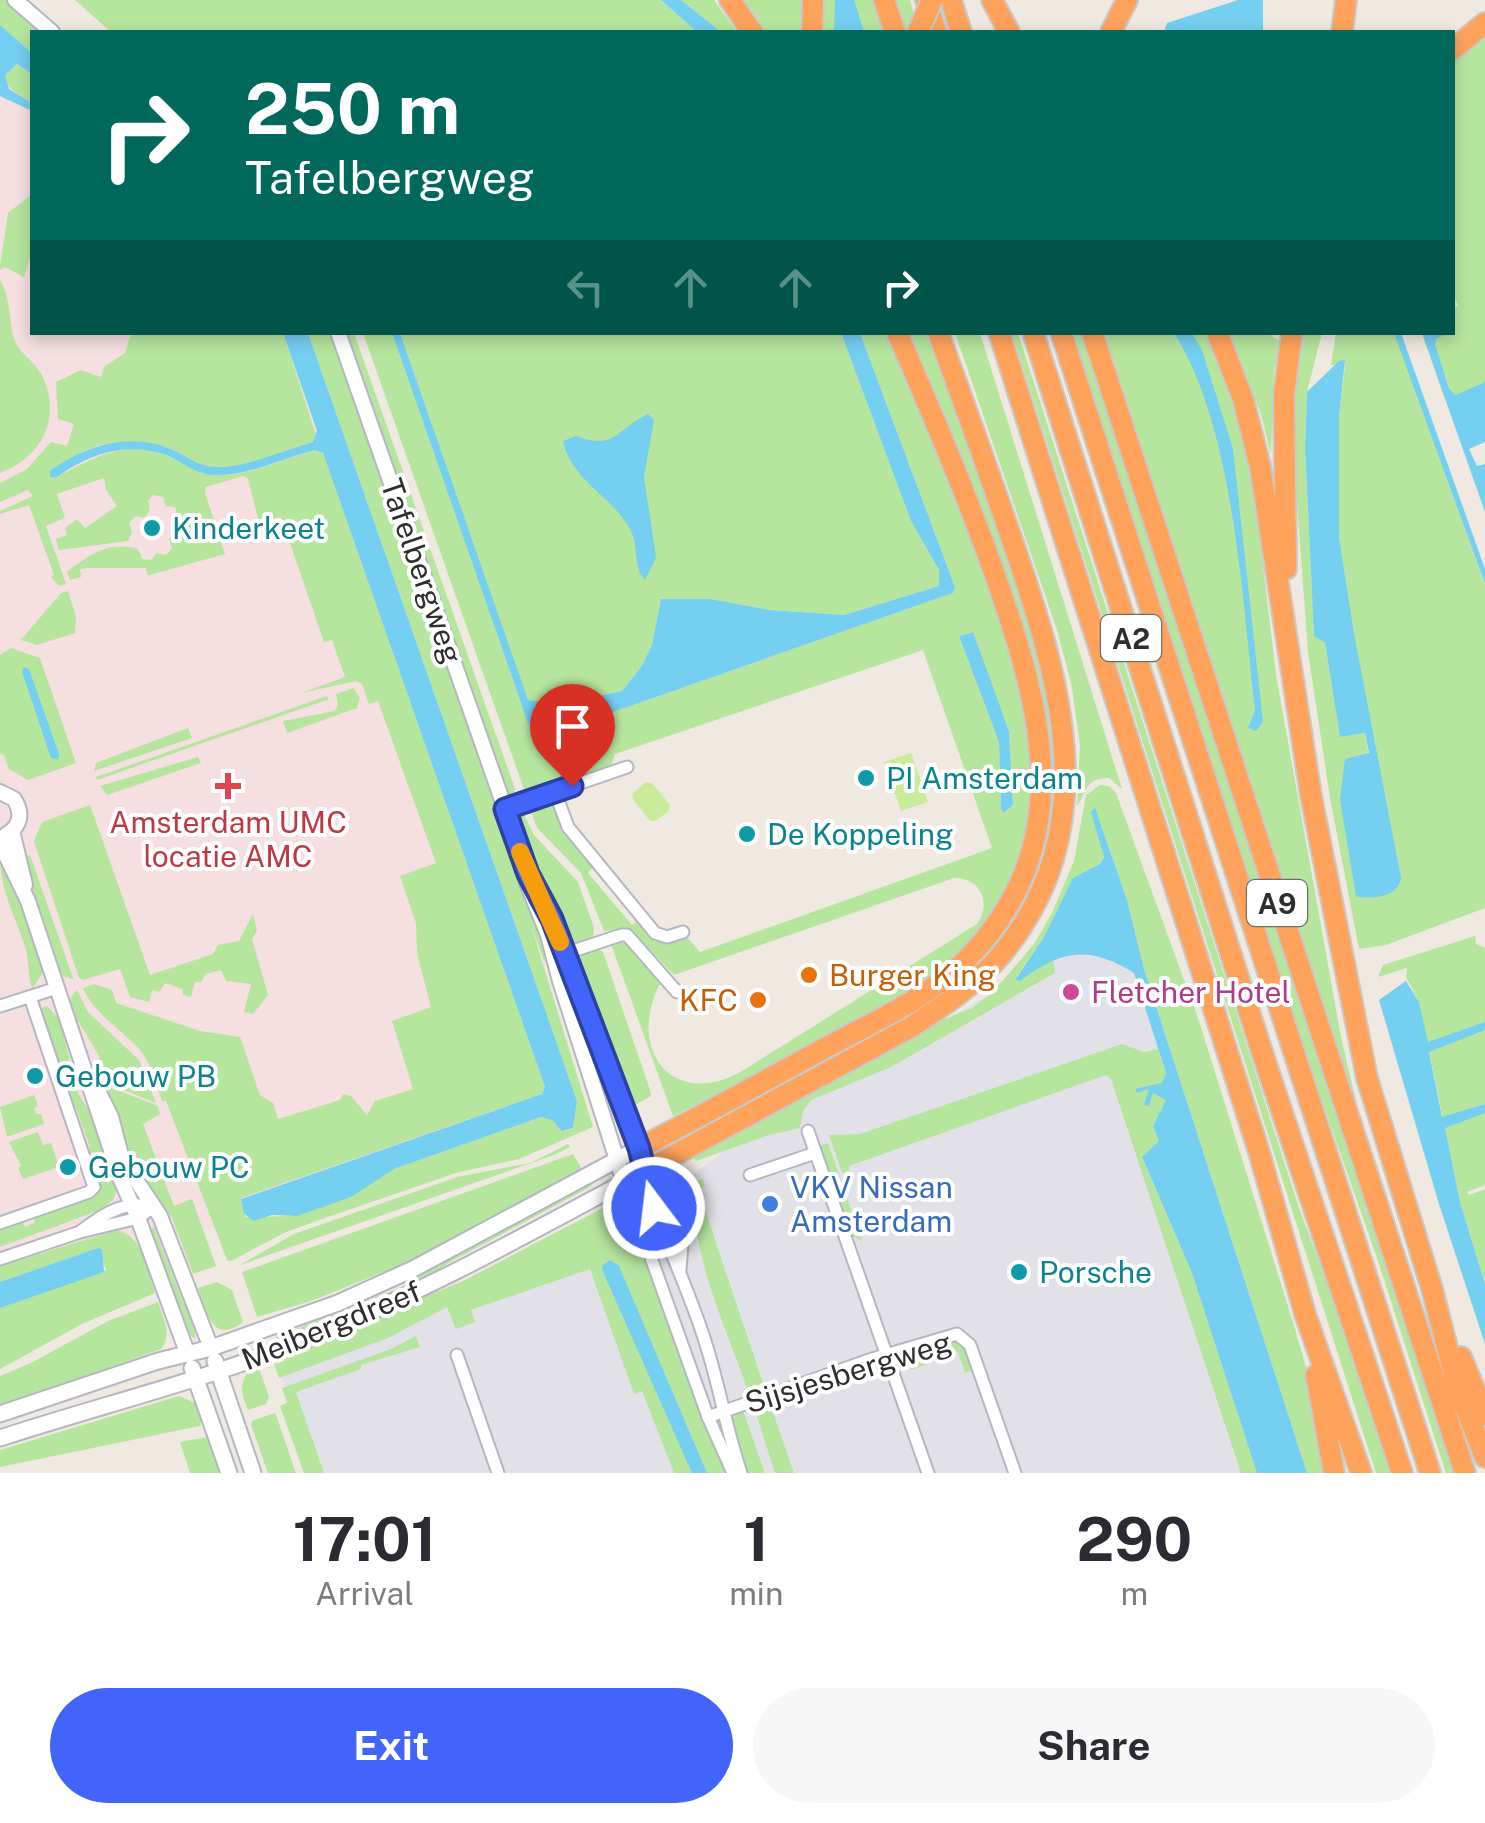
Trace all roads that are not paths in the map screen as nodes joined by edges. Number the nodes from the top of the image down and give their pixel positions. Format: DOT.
graph roads {
  1 [pos="15,0"];
  2 [pos="730,0"];
  3 [pos="813,0"];
  4 [pos="884,0"];
  5 [pos="929,0"];
  6 [pos="951,0"];
  7 [pos="992,0"];
  8 [pos="1127,0"];
  9 [pos="1346,0"];
  10 [pos="1485,23"];
  11 [pos="50,30"];
  12 [pos="751,30"];
  13 [pos="812,30"];
  14 [pos="893,30"];
  15 [pos="919,30"];
  16 [pos="936,30"];
  17 [pos="960,30"];
  18 [pos="1008,30"];
  19 [pos="1113,30"];
  20 [pos="1342,30"];
  21 [pos="1455,48"];
  22 [pos="339,335"];
  23 [pos="898,335"];
  24 [pos="939,335"];
  25 [pos="1000,335"];
  26 [pos="1033,335"];
  27 [pos="1062,335"];
  28 [pos="1093,335"];
  29 [pos="1218,335"];
  30 [pos="1292,335"];
  31 [pos="1287,636"];
  32 [pos="627,766"];
  33 [pos="0,792"];
  34 [pos="555,792"];
  35 [pos="505,809"];
  36 [pos="4,837"];
  37 [pos="683,932"];
  38 [pos="559,955"];
  39 [pos="57,988"];
  40 [pos="677,992"];
  41 [pos="30,997"];
  42 [pos="0,1006"];
  43 [pos="89,1078"];
  44 [pos="808,1131"];
  45 [pos="639,1148"];
  46 [pos="815,1153"];
  47 [pos="669,1158"];
  48 [pos="618,1159"];
  49 [pos="644,1171"];
  50 [pos="750,1175"];
  51 [pos="624,1182"];
  52 [pos="155,1206"];
  53 [pos="135,1211"];
  54 [pos="0,1223"];
  55 [pos="0,1259"];
  56 [pos="680,1270"];
  57 [pos="1432,1289"];
  58 [pos="1305,1314"];
  59 [pos="211,1348"];
  60 [pos="188,1355"];
  61 [pos="458,1355"];
  62 [pos="886,1355"];
  63 [pos="218,1370"];
  64 [pos="196,1378"];
  65 [pos="722,1411"];
  66 [pos="0,1414"];
  67 [pos="1485,1415"];
  68 [pos="708,1417"];
  69 [pos="0,1438"];
  70 [pos="1485,1457"];
  71 [pos="1360,1472"];
  72 [pos="229,1473"];
  73 [pos="253,1473"];
  74 [pos="498,1473"];
  75 [pos="733,1473"];
  76 [pos="741,1473"];
  77 [pos="928,1473"];
  78 [pos="1015,1473"];
  79 [pos="1334,1473"];
  80 [pos="1402,1473"];
  81 [pos="1430,1473"];
  82 [pos="1464,1473"];
  1 -- 11 [label="street"];
  2 -- 12 [label="highway"];
  3 -- 13 [label="highway"];
  4 -- 14 [label="highway"];
  5 -- 15 [label="highway, bridge"];
  5 -- 16 [label="highway"];
  6 -- 17 [label="highway"];
  7 -- 18 [label="highway"];
  8 -- 19 [label="highway"];
  9 -- 20 [label="highway"];
  10 -- 21 [label="highway"];
  22 -- 35 [label="street, Tafelbergweg"];
  23 -- 45 [label="highway"];
  24 -- 47 [label="highway"];
  25 -- 58 [label="highway"];
  26 -- 80 [label="highway, A2"];
  27 -- 81 [label="highway, A2"];
  28 -- 82 [label="highway, A9"];
  29 -- 31 [label="highway"];
  30 -- 31 [label="highway, A9"];
  31 -- 57 [label="highway, A9"];
  32 -- 34 [label="street"];
  33 -- 36 [label="street, Meibergdreef"];
  34 -- 35 [label="street"];
  34 -- 37 [label="street"];
  35 -- 38 [label="street, Tafelbergweg"];
  36 -- 39 [label="street, Meibergdreef"];
  38 -- 40 [label="street"];
  38 -- 45 [label="street, Tafelbergweg"];
  38 -- 48 [label="street, Tafelbergweg"];
  39 -- 41 [label="street"];
  39 -- 43 [label="street, Meibergdreef"];
  41 -- 42 [label="street"];
  41 -- 54 [label="street"];
  43 -- 52 [label="street, Meibergdreef"];
  43 -- 53 [label="street, Meibergdreef"];
  44 -- 46 [label="street"];
  45 -- 48 [label="main road, Meibergdreef"];
  45 -- 49 [label="street, Tafelbergweg"];
  46 -- 50 [label="street"];
  46 -- 62 [label="street"];
  47 -- 49 [label="highway"];
  47 -- 56 [label="street"];
  48 -- 51 [label="street, Tafelbergweg"];
  48 -- 59 [label="main road, Meibergdreef"];
  49 -- 51 [label="main road, Meibergdreef"];
  49 -- 56 [label="street"];
  51 -- 63 [label="main road, Meibergdreef"];
  51 -- 68 [label="street"];
  52 -- 53 [label="street"];
  52 -- 59 [label="street, Meibergdreef"];
  53 -- 55 [label="street"];
  53 -- 60 [label="street, Meibergdreef"];
  56 -- 65 [label="street"];
  57 -- 67 [label="highway"];
  57 -- 70 [label="highway, A9"];
  58 -- 71 [label="highway"];
  58 -- 79 [label="highway"];
  59 -- 60 [label="main road, Meibergdreef"];
  59 -- 63 [label="main road"];
  60 -- 64 [label="main road"];
  60 -- 66 [label="main road, Meibergdreef"];
  61 -- 74 [label="street"];
  62 -- 65 [label="street, Sijsjesbergweg"];
  62 -- 77 [label="street"];
  62 -- 78 [label="street, Sijsjesbergweg"];
  63 -- 64 [label="main road, Meibergdreef"];
  63 -- 73 [label="main road"];
  64 -- 69 [label="main road, Meibergdreef"];
  64 -- 72 [label="main road"];
  65 -- 68 [label="street, Sijsjesbergweg"];
  65 -- 76 [label="street"];
  68 -- 75 [label="street"];
}
